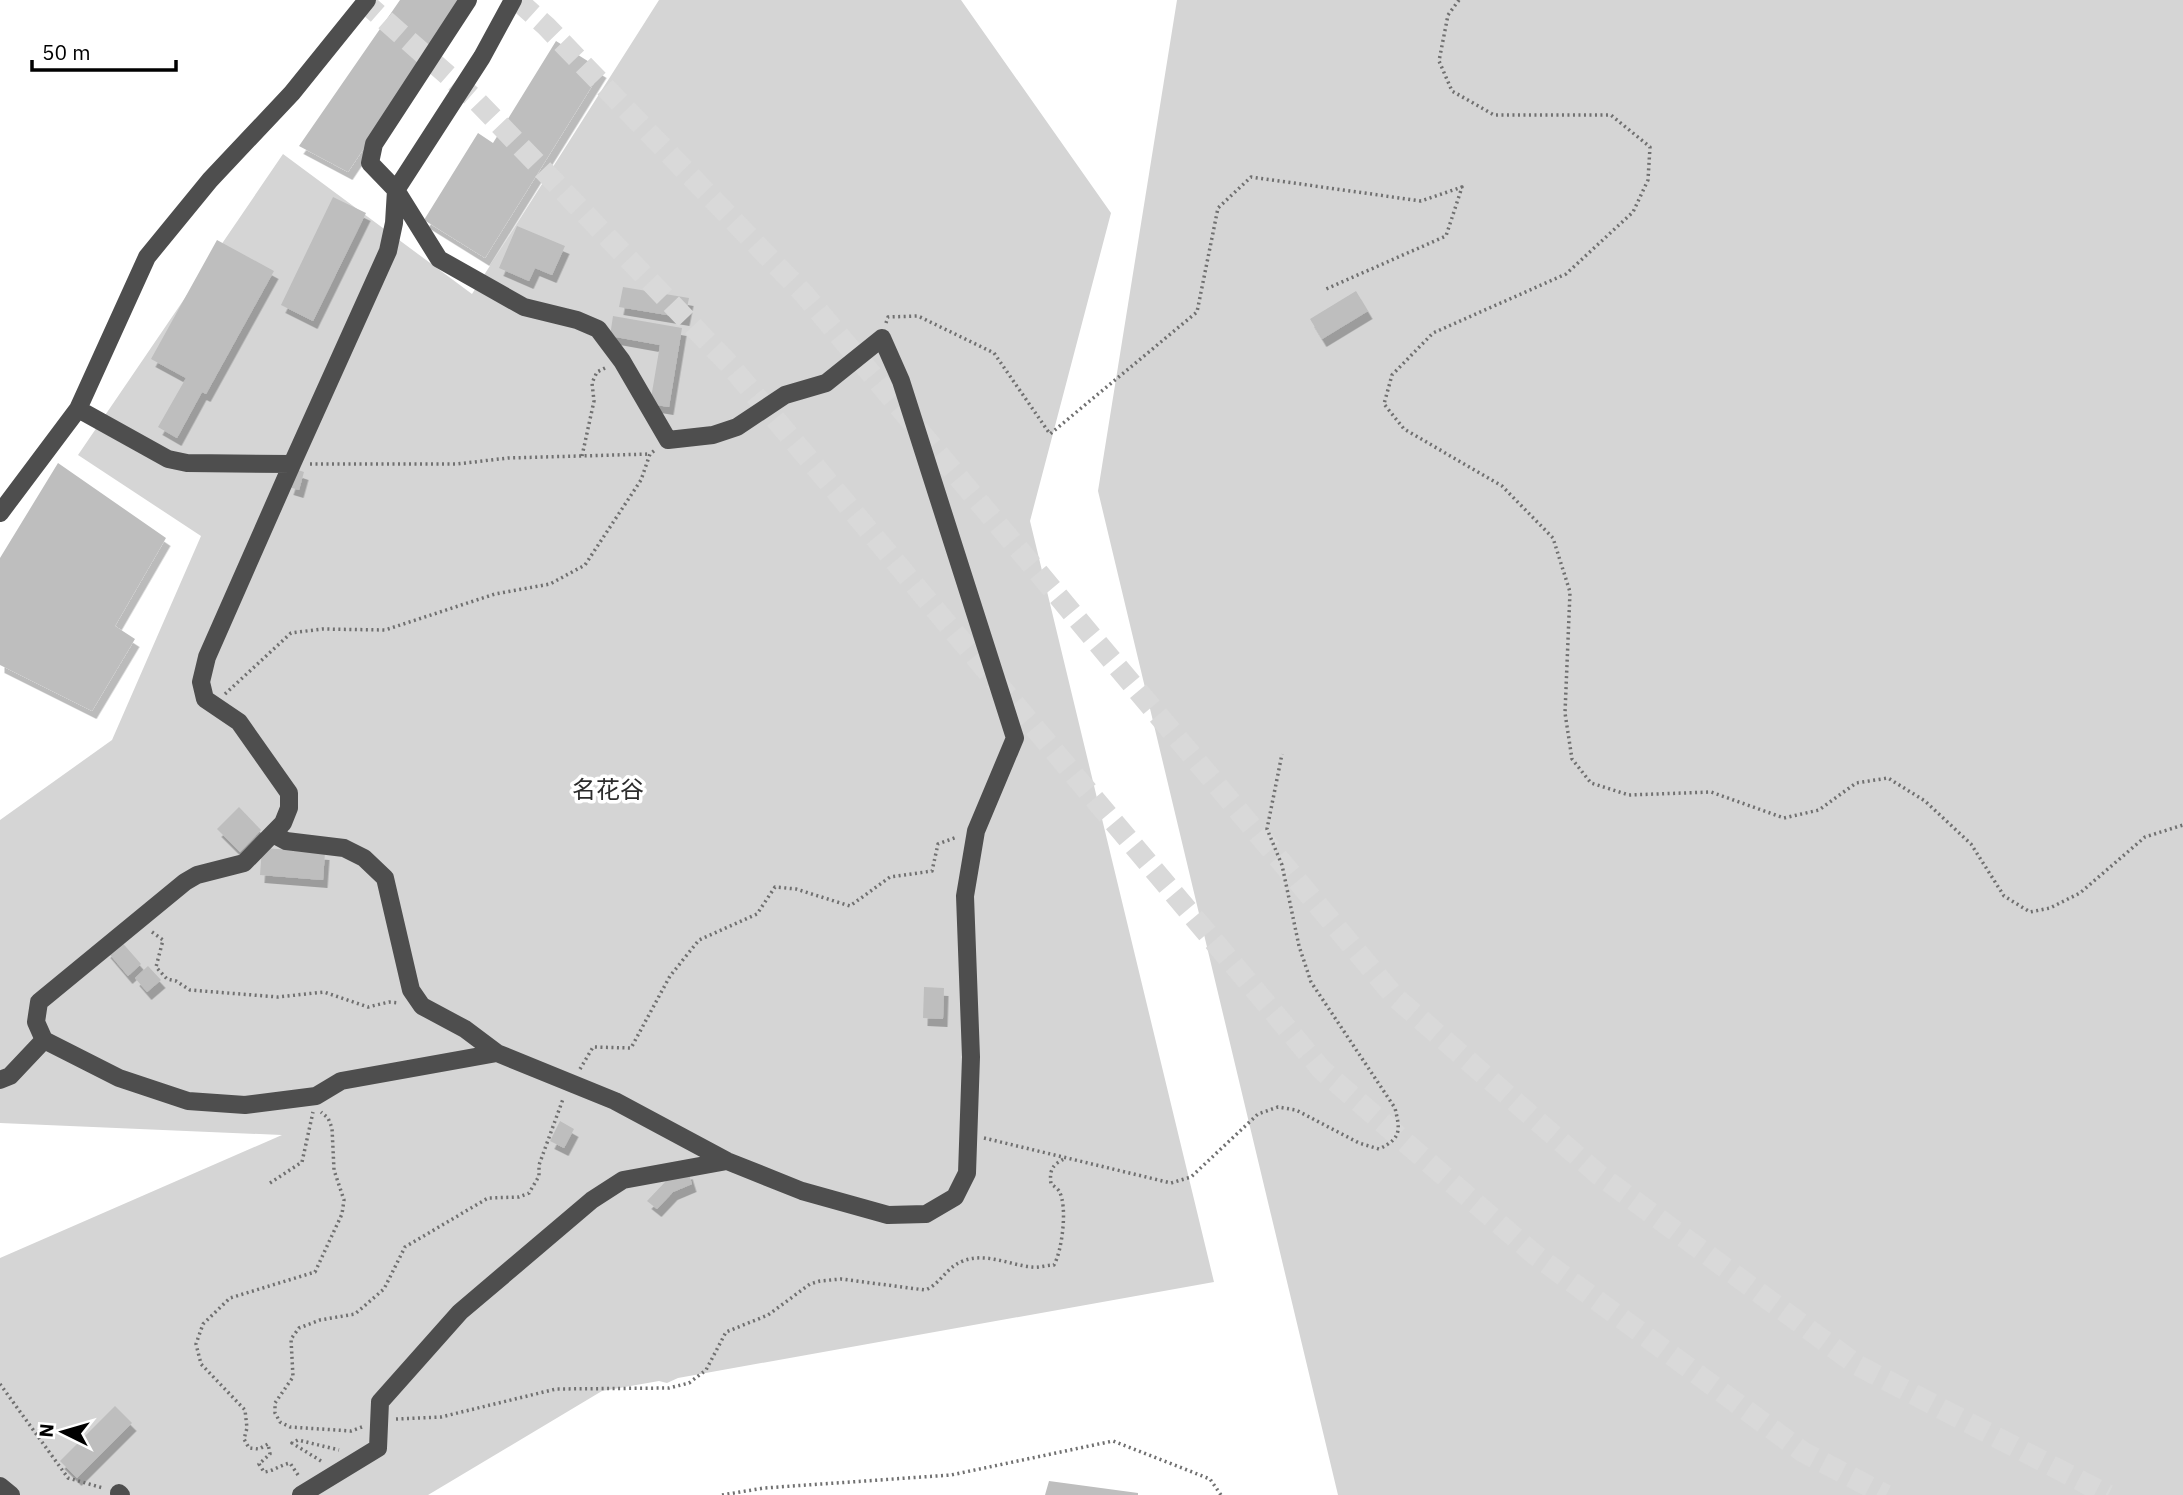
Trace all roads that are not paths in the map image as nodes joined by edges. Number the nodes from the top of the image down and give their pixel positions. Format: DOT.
graph roads {
  1 [pos="367,0"];
  2 [pos="468,0"];
  3 [pos="513,0"];
  4 [pos="396,190"];
  5 [pos="78,409"];
  6 [pos="292,464"];
  7 [pos="0,513"];
  8 [pos="273,834"];
  9 [pos="44,1040"];
  10 [pos="497,1052"];
  11 [pos="0,1080"];
  12 [pos="727,1161"];
  13 [pos="0,1486"];
  14 [pos="11,1495"];
  15 [pos="300,1495"];
  1 -- 5 [label="street"];
  2 -- 4 [label="street"];
  3 -- 4 [label="street"];
  4 -- 6 [label="street"];
  4 -- 12 [label="street"];
  5 -- 6 [label="street"];
  5 -- 7 [label="street"];
  6 -- 8 [label="street"];
  8 -- 9 [label="street"];
  8 -- 10 [label="street"];
  9 -- 10 [label="street"];
  9 -- 11 [label="street"];
  10 -- 12 [label="street"];
  12 -- 15 [label="street"];
  13 -- 14 [label="street"];
}
